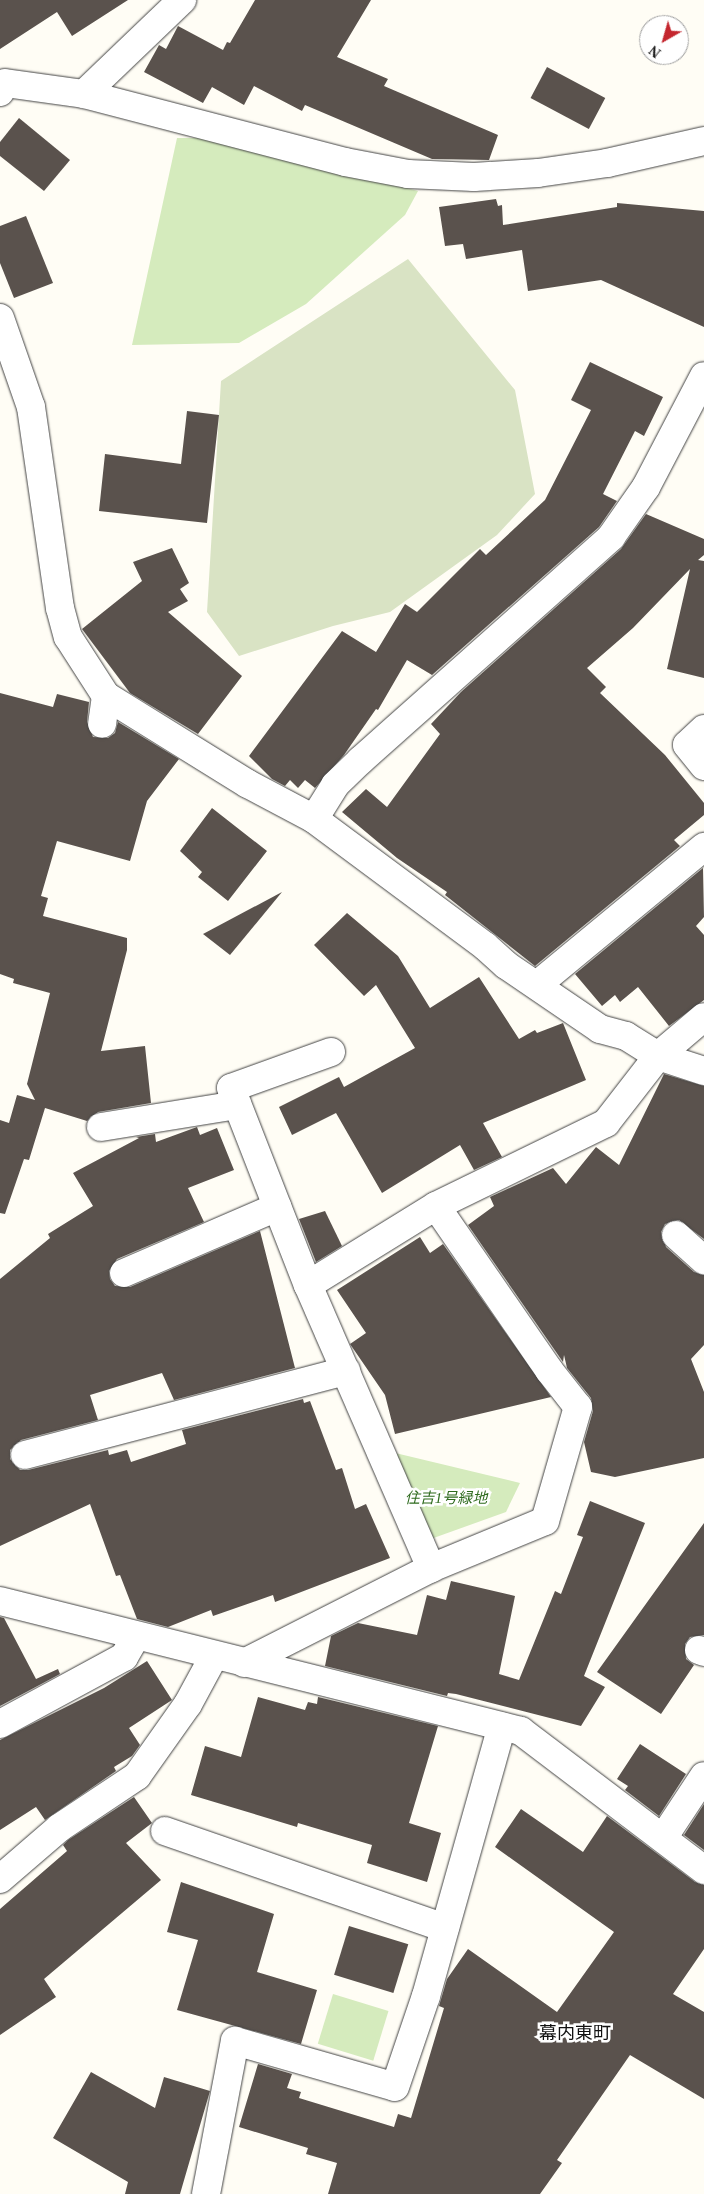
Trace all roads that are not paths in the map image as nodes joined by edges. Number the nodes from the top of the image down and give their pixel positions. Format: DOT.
graph roads {
  1 [pos="167,6"];
  2 [pos="2,83"];
  3 [pos="84,94"];
  4 [pos="704,141"];
  5 [pos="0,318"];
  6 [pos="6,359"];
  7 [pos="704,376"];
  8 [pos="106,696"];
  9 [pos="102,724"];
  10 [pos="704,729"];
  11 [pos="704,766"];
  12 [pos="314,819"];
  13 [pos="704,847"];
  14 [pos="537,985"];
  15 [pos="704,1016"];
  16 [pos="331,1052"];
  17 [pos="658,1056"];
  18 [pos="704,1071"];
  19 [pos="237,1105"];
  20 [pos="101,1127"];
  21 [pos="436,1206"];
  22 [pos="277,1208"];
  23 [pos="676,1235"];
  24 [pos="704,1260"];
  25 [pos="124,1273"];
  26 [pos="308,1286"];
  27 [pos="346,1371"];
  28 [pos="25,1456"];
  29 [pos="430,1568"];
  30 [pos="0,1601"];
  31 [pos="136,1636"];
  32 [pos="214,1656"];
  33 [pos="244,1663"];
  34 [pos="0,1724"];
  35 [pos="502,1726"];
  36 [pos="704,1776"];
  37 [pos="165,1831"];
  38 [pos="663,1838"];
  39 [pos="704,1870"];
  40 [pos="0,1879"];
  41 [pos="445,1928"];
  42 [pos="206,2194"];
  1 -- 3 [label="street"];
  2 -- 3 [label="street"];
  3 -- 4 [label="street"];
  5 -- 6 [label="street"];
  6 -- 8 [label="street"];
  7 -- 12 [label="street"];
  8 -- 9 [label="street"];
  8 -- 12 [label="street"];
  10 -- 11 [label="street"];
  12 -- 14 [label="street"];
  13 -- 14 [label="street"];
  14 -- 17 [label="street"];
  15 -- 17 [label="street"];
  16 -- 19 [label="street"];
  17 -- 18 [label="street"];
  17 -- 21 [label="street"];
  19 -- 20 [label="street"];
  19 -- 22 [label="street"];
  21 -- 26 [label="street"];
  21 -- 29 [label="street"];
  22 -- 25 [label="street"];
  22 -- 26 [label="street"];
  23 -- 24 [label="street"];
  26 -- 27 [label="street"];
  27 -- 28 [label="street"];
  27 -- 29 [label="street"];
  29 -- 33 [label="street"];
  30 -- 31 [label="street"];
  31 -- 32 [label="street"];
  31 -- 34 [label="street"];
  32 -- 33 [label="street"];
  32 -- 40 [label="street"];
  33 -- 35 [label="street"];
  35 -- 38 [label="street"];
  35 -- 41 [label="street"];
  36 -- 38 [label="street"];
  37 -- 41 [label="street"];
  38 -- 39 [label="street"];
  41 -- 42 [label="street"];
}
